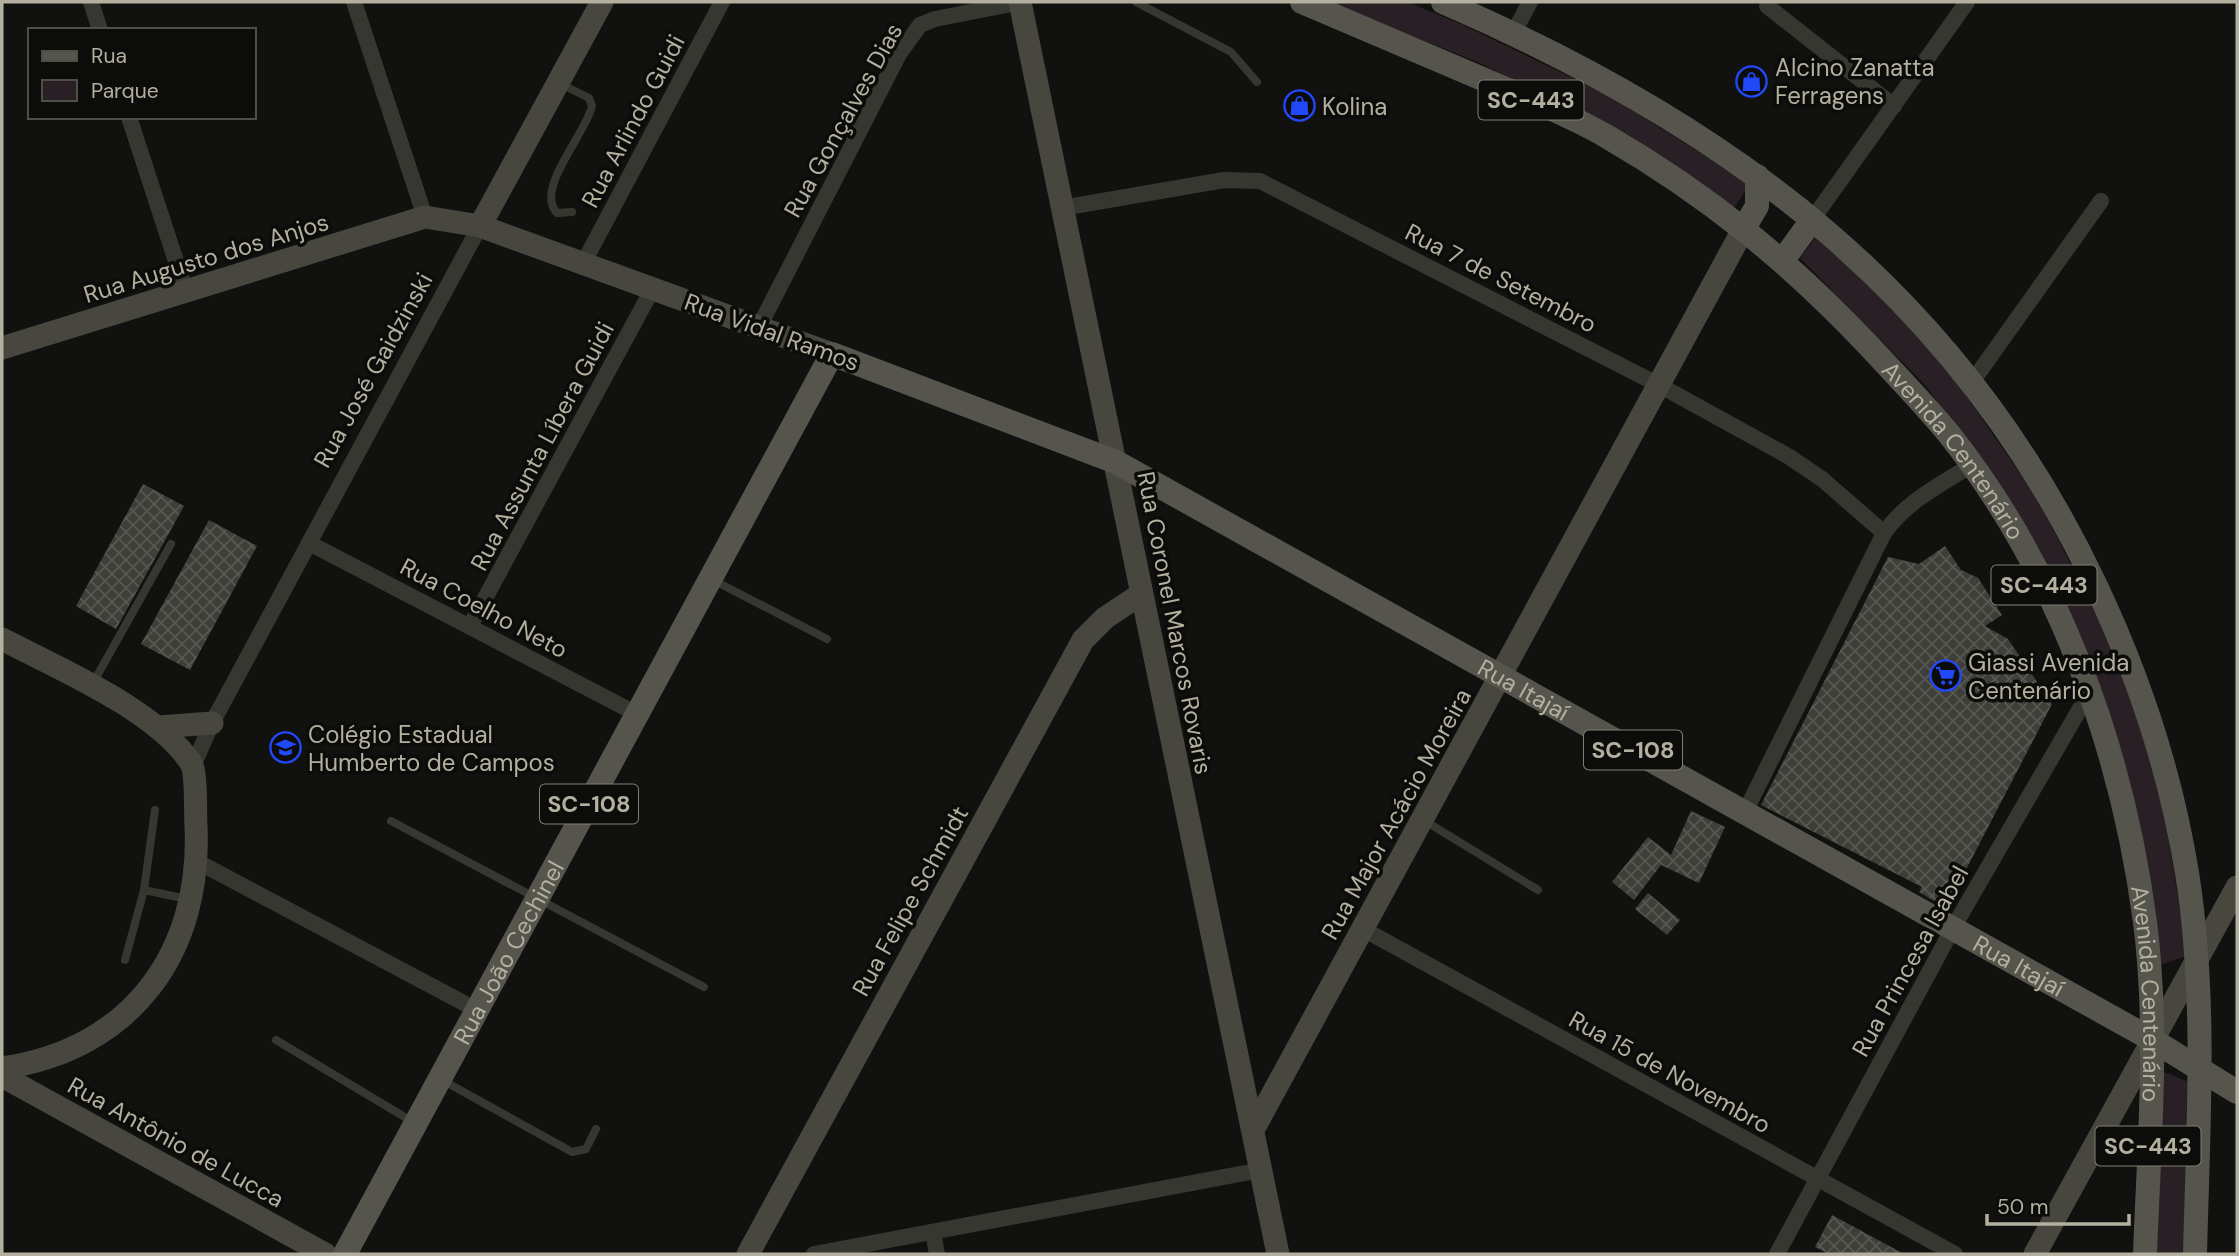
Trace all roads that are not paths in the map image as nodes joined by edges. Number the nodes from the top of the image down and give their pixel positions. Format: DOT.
graph roads {
  1 [pos="91,2"];
  2 [pos="354,2"];
  3 [pos="602,2"];
  4 [pos="722,2"];
  5 [pos="1020,2"];
  6 [pos="1136,2"];
  7 [pos="1302,2"];
  8 [pos="1443,2"];
  9 [pos="1530,2"];
  10 [pos="1769,2"];
  11 [pos="1967,2"];
  12 [pos="99,28"];
  13 [pos="1514,32"];
  14 [pos="1257,82"];
  15 [pos="558,83"];
  16 [pos="1894,106"];
  17 [pos="130,119"];
  18 [pos="1757,176"];
  19 [pos="2101,201"];
  20 [pos="1062,208"];
  21 [pos="572,212"];
  22 [pos="425,217"];
  23 [pos="1812,220"];
  24 [pos="480,226"];
  25 [pos="1744,228"];
  26 [pos="1783,260"];
  27 [pos="584,262"];
  28 [pos="653,288"];
  29 [pos="186,292"];
  30 [pos="759,327"];
  31 [pos="2,348"];
  32 [pos="832,354"];
  33 [pos="1972,382"];
  34 [pos="1659,385"];
  35 [pos="1116,462"];
  36 [pos="1970,466"];
  37 [pos="1884,533"];
  38 [pos="309,543"];
  39 [pos="171,544"];
  40 [pos="710,579"];
  41 [pos="1141,594"];
  42 [pos="470,626"];
  43 [pos="2,639"];
  44 [pos="827,639"];
  45 [pos="1500,676"];
  46 [pos="92,686"];
  47 [pos="2089,693"];
  48 [pos="637,714"];
  49 [pos="212,723"];
  50 [pos="159,727"];
  51 [pos="193,766"];
  52 [pos="155,810"];
  53 [pos="1745,812"];
  54 [pos="1422,820"];
  55 [pos="391,821"];
  56 [pos="198,862"];
  57 [pos="2237,887"];
  58 [pos="144,890"];
  59 [pos="1538,890"];
  60 [pos="538,898"];
  61 [pos="190,900"];
  62 [pos="1953,928"];
  63 [pos="1363,929"];
  64 [pos="125,960"];
  65 [pos="2197,963"];
  66 [pos="704,988"];
  67 [pos="477,1010"];
  68 [pos="2151,1039"];
  69 [pos="276,1040"];
  70 [pos="2,1068"];
  71 [pos="2200,1070"];
  72 [pos="2,1076"];
  73 [pos="440,1079"];
  74 [pos="2237,1092"];
  75 [pos="415,1124"];
  76 [pos="596,1129"];
  77 [pos="1254,1130"];
  78 [pos="1261,1170"];
  79 [pos="1818,1179"];
  80 [pos="933,1232"];
  81 [pos="325,1254"];
  82 [pos="345,1254"];
  83 [pos="748,1254"];
  84 [pos="814,1254"];
  85 [pos="937,1254"];
  86 [pos="1278,1254"];
  87 [pos="1777,1254"];
  88 [pos="1955,1254"];
  89 [pos="2035,1254"];
  90 [pos="2145,1254"];
  91 [pos="2195,1254"];
  1 -- 12 [label="street"];
  2 -- 22 [label="street"];
  3 -- 15 [label="street, Rua José Gaidzinski"];
  4 -- 27 [label="street, Rua Arlindo Guidi"];
  5 -- 20 [label="street, Rua Coronel Marcos Rovaris"];
  5 -- 30 [label="street, Rua Gonçalves Dias"];
  6 -- 14 [label="lane"];
  7 -- 25 [label="main road, Avenida Centenário / SC-443"];
  8 -- 13 [label="main road, Avenida Centenário"];
  9 -- 13 [label="street"];
  10 -- 16 [label="street"];
  11 -- 16 [label="street"];
  13 -- 18 [label="main road, Avenida Centenário"];
  15 -- 21 [label="lane"];
  15 -- 24 [label="street, Rua José Gaidzinski"];
  16 -- 23 [label="street"];
  17 -- 29 [label="street"];
  18 -- 23 [label="main road, Avenida Centenário"];
  18 -- 25 [label="main road"];
  19 -- 33 [label="street"];
  20 -- 34 [label="street, Rua 7 de Setembro"];
  20 -- 35 [label="street, Rua Coronel Marcos Rovaris"];
  22 -- 24 [label="street, Rua Vidal Ramos"];
  22 -- 29 [label="street, Rua Augusto dos Anjos"];
  23 -- 26 [label="main road"];
  23 -- 33 [label="main road, Avenida Centenário"];
  24 -- 27 [label="street, Rua Vidal Ramos"];
  24 -- 38 [label="street, Rua José Gaidzinski"];
  25 -- 26 [label="main road, Avenida Centenário / SC-443"];
  25 -- 34 [label="street, Rua Major Acácio Moreira"];
  26 -- 36 [label="main road, Avenida Centenário / SC-443"];
  27 -- 28 [label="street, Rua Vidal Ramos"];
  28 -- 30 [label="street, Rua Vidal Ramos"];
  28 -- 42 [label="street, Rua Assunta Líbera Guidi"];
  29 -- 31 [label="street, Rua Augusto dos Anjos"];
  30 -- 32 [label="street, Rua Vidal Ramos"];
  32 -- 35 [label="main road, Rua Vidal Ramos / SC-108"];
  32 -- 40 [label="main road, Rua João Cechinel / SC-108"];
  33 -- 65 [label="main road, Avenida Centenário"];
  34 -- 37 [label="street, Rua 7 de Setembro"];
  34 -- 45 [label="street, Rua Major Acácio Moreira"];
  35 -- 41 [label="street, Rua Coronel Marcos Rovaris"];
  35 -- 45 [label="main road, Rua Itajaí / SC-108"];
  36 -- 37 [label="street"];
  36 -- 47 [label="main road, Avenida Centenário / SC-443"];
  37 -- 53 [label="street"];
  38 -- 42 [label="street, Rua Coelho Neto"];
  38 -- 49 [label="street, Rua José Gaidzinski"];
  39 -- 46 [label="lane"];
  40 -- 44 [label="lane"];
  40 -- 48 [label="main road, Rua João Cechinel / SC-108"];
  41 -- 77 [label="street, Rua Coronel Marcos Rovaris"];
  41 -- 83 [label="street, Rua Felipe Schmidt"];
  42 -- 48 [label="street, Rua Coelho Neto"];
  43 -- 46 [label="street"];
  45 -- 53 [label="main road, Rua Itajaí / SC-108"];
  45 -- 54 [label="street, Rua Major Acácio Moreira"];
  46 -- 50 [label="street"];
  47 -- 62 [label="street, Rua Princesa Isabel"];
  47 -- 68 [label="main road, Avenida Centenário / SC-443"];
  48 -- 60 [label="main road, Rua João Cechinel / SC-108"];
  49 -- 50 [label="street"];
  49 -- 51 [label="street, Rua José Gaidzinski"];
  50 -- 51 [label="street"];
  51 -- 56 [label="street"];
  52 -- 58 [label="lane"];
  53 -- 62 [label="main road, Rua Itajaí / SC-108"];
  54 -- 59 [label="lane"];
  54 -- 63 [label="street, Rua Major Acácio Moreira"];
  55 -- 60 [label="lane"];
  56 -- 61 [label="street"];
  56 -- 67 [label="street"];
  57 -- 65 [label="street"];
  58 -- 61 [label="lane"];
  58 -- 64 [label="lane"];
  60 -- 66 [label="lane"];
  60 -- 67 [label="main road, Rua João Cechinel / SC-108"];
  61 -- 70 [label="street"];
  62 -- 68 [label="main road, Rua Itajaí / SC-108"];
  62 -- 79 [label="street, Rua Princesa Isabel"];
  63 -- 77 [label="street, Rua Major Acácio Moreira"];
  63 -- 79 [label="street, Rua 15 de Novembro"];
  65 -- 68 [label="street"];
  65 -- 71 [label="main road, Avenida Centenário"];
  67 -- 73 [label="main road, Rua João Cechinel / SC-108"];
  68 -- 71 [label="main road, Rua Itajaí"];
  68 -- 89 [label="street"];
  68 -- 90 [label="main road, Avenida Centenário / SC-443"];
  69 -- 75 [label="lane"];
  71 -- 74 [label="main road, Rua Itajaí"];
  71 -- 91 [label="main road, Avenida Centenário"];
  72 -- 81 [label="street, Rua Antônio de Lucca"];
  73 -- 75 [label="main road, Rua João Cechinel / SC-108"];
  73 -- 76 [label="lane"];
  75 -- 82 [label="main road, Rua João Cechinel / SC-108"];
  77 -- 78 [label="street, Rua Coronel Marcos Rovaris"];
  78 -- 80 [label="street"];
  78 -- 86 [label="street, Rua Coronel Marcos Rovaris"];
  79 -- 87 [label="street, Rua Princesa Isabel"];
  79 -- 88 [label="street, Rua 15 de Novembro"];
  80 -- 84 [label="street"];
  80 -- 85 [label="street"];
}
